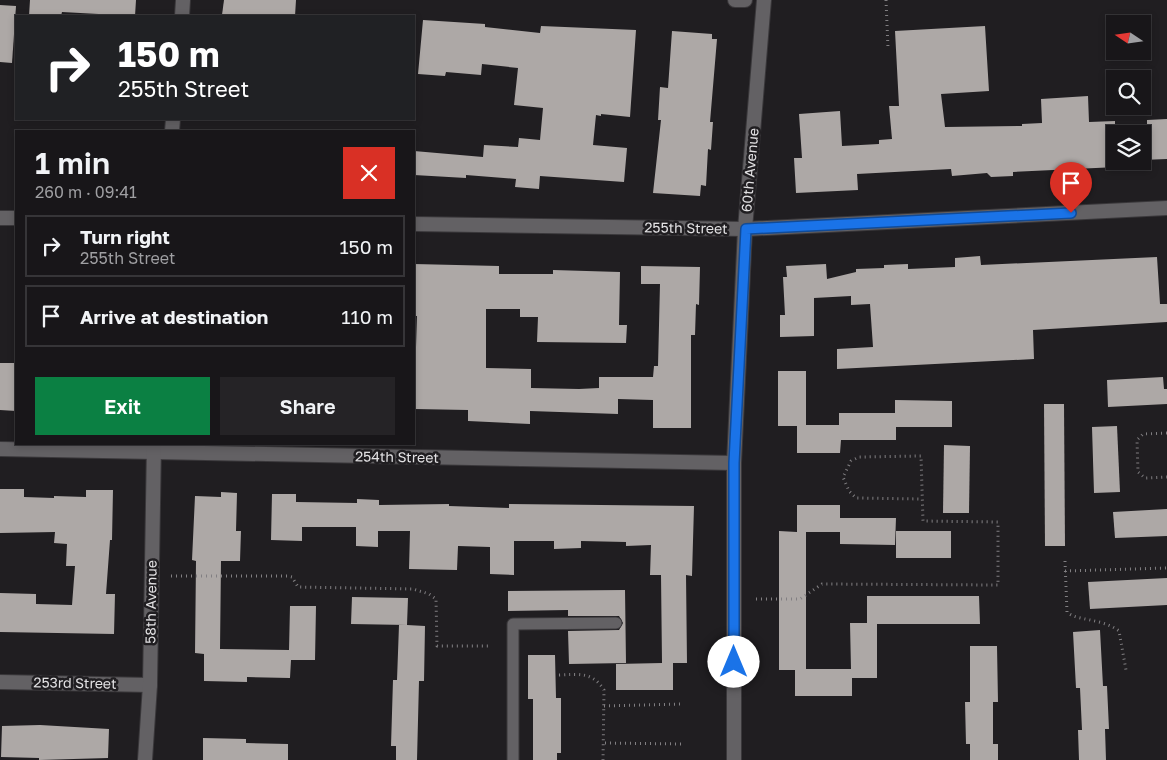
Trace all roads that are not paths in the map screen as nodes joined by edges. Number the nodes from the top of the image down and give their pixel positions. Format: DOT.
graph roads {
  1 [pos="183,0"];
  2 [pos="735,0"];
  3 [pos="745,0"];
  4 [pos="764,0"];
  5 [pos="182,15"];
  6 [pos="1167,208"];
  7 [pos="0,218"];
  8 [pos="15,218"];
  9 [pos="415,224"];
  10 [pos="746,229"];
  11 [pos="153,448"];
  12 [pos="0,449"];
  13 [pos="734,463"];
  14 [pos="616,623"];
  15 [pos="0,682"];
  16 [pos="150,685"];
  17 [pos="145,760"];
  18 [pos="513,760"];
  19 [pos="734,760"];
  1 -- 5 [label="street"];
  2 -- 3 [label="street"];
  4 -- 10 [label="street, 60th Avenue"];
  6 -- 10 [label="street, 255th Street"];
  7 -- 8 [label="street"];
  9 -- 10 [label="street, 255th Street"];
  10 -- 13 [label="street, 60th Avenue"];
  11 -- 12 [label="street, 254th Street"];
  11 -- 13 [label="street, 254th Street"];
  11 -- 16 [label="street, 58th Avenue"];
  13 -- 19 [label="street, 60th Avenue"];
  14 -- 18 [label="lane"];
  15 -- 16 [label="street, 253rd Street"];
  16 -- 17 [label="street, 58th Avenue"];
}
